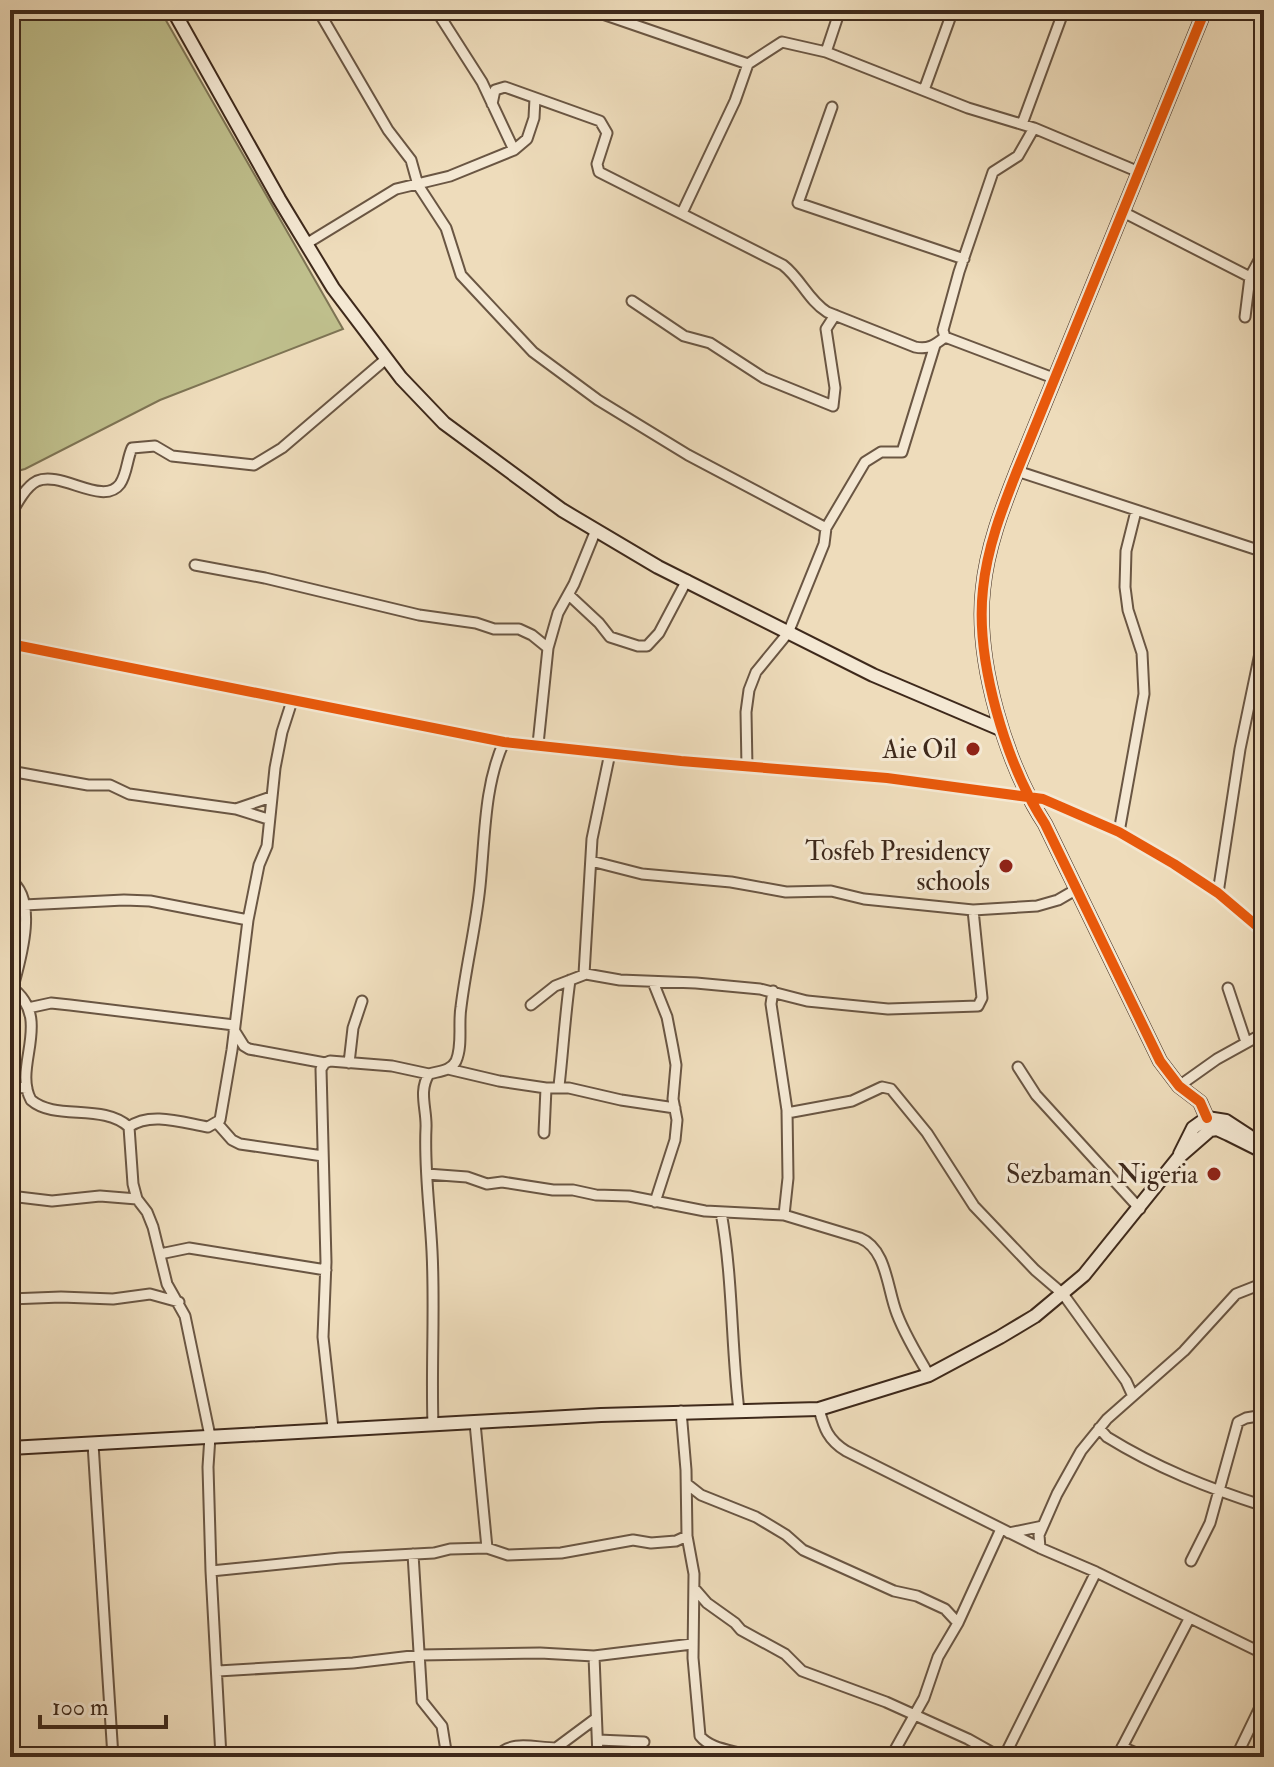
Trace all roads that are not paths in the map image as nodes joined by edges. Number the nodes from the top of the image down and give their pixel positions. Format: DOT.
graph roads {
  1 [pos="173,10"];
  2 [pos="318,10"];
  3 [pos="436,10"];
  4 [pos="591,10"];
  5 [pos="840,10"];
  6 [pos="953,10"];
  7 [pos="1064,10"];
  8 [pos="1205,10"];
  9 [pos="826,52"];
  10 [pos="748,64"];
  11 [pos="924,90"];
  12 [pos="535,98"];
  13 [pos="492,104"];
  14 [pos="832,107"];
  15 [pos="1022,124"];
  16 [pos="1034,128"];
  17 [pos="514,150"];
  18 [pos="1139,172"];
  19 [pos="418,185"];
  20 [pos="1123,212"];
  21 [pos="682,213"];
  22 [pos="306,244"];
  23 [pos="1264,251"];
  24 [pos="964,259"];
  25 [pos="1250,277"];
  26 [pos="632,301"];
  27 [pos="835,315"];
  28 [pos="1245,317"];
  29 [pos="945,337"];
  30 [pos="935,345"];
  31 [pos="386,359"];
  32 [pos="1056,379"];
  33 [pos="1017,471"];
  34 [pos="1136,511"];
  35 [pos="10,516"];
  36 [pos="826,528"];
  37 [pos="596,530"];
  38 [pos="1264,552"];
  39 [pos="195,565"];
  40 [pos="687,580"];
  41 [pos="569,595"];
  42 [pos="788,633"];
  43 [pos="1264,634"];
  44 [pos="14,644"];
  45 [pos="548,648"];
  46 [pos="10,659"];
  47 [pos="292,701"];
  48 [pos="1000,729"];
  49 [pos="504,742"];
  50 [pos="538,744"];
  51 [pos="610,753"];
  52 [pos="747,767"];
  53 [pos="10,771"];
  54 [pos="1026,795"];
  55 [pos="271,797"];
  56 [pos="236,809"];
  57 [pos="268,819"];
  58 [pos="1119,832"];
  59 [pos="591,861"];
  60 [pos="10,880"];
  61 [pos="1077,889"];
  62 [pos="1218,893"];
  63 [pos="24,905"];
  64 [pos="973,910"];
  65 [pos="248,920"];
  66 [pos="1264,932"];
  67 [pos="584,974"];
  68 [pos="570,980"];
  69 [pos="653,982"];
  70 [pos="11,986"];
  71 [pos="1228,988"];
  72 [pos="773,991"];
  73 [pos="362,1001"];
  74 [pos="531,1005"];
  75 [pos="28,1008"];
  76 [pos="234,1028"];
  77 [pos="1264,1033"];
  78 [pos="1246,1042"];
  79 [pos="241,1043"];
  80 [pos="232,1050"];
  81 [pos="325,1063"];
  82 [pos="349,1063"];
  83 [pos="1018,1067"];
  84 [pos="448,1069"];
  85 [pos="429,1074"];
  86 [pos="559,1086"];
  87 [pos="1179,1086"];
  88 [pos="10,1087"];
  89 [pos="27,1088"];
  90 [pos="546,1088"];
  91 [pos="675,1108"];
  92 [pos="787,1113"];
  93 [pos="1207,1118"];
  94 [pos="217,1123"];
  95 [pos="129,1127"];
  96 [pos="544,1133"];
  97 [pos="1264,1144"];
  98 [pos="1264,1152"];
  99 [pos="323,1156"];
  100 [pos="1179,1157"];
  101 [pos="427,1174"];
  102 [pos="10,1196"];
  103 [pos="137,1199"];
  104 [pos="655,1202"];
  105 [pos="1140,1209"];
  106 [pos="721,1212"];
  107 [pos="784,1215"];
  108 [pos="160,1254"];
  109 [pos="326,1270"];
  110 [pos="1264,1283"];
  111 [pos="1063,1294"];
  112 [pos="10,1299"];
  113 [pos="179,1302"];
  114 [pos="929,1375"];
  115 [pos="1132,1394"];
  116 [pos="819,1409"];
  117 [pos="681,1411"];
  118 [pos="739,1411"];
  119 [pos="1264,1415"];
  120 [pos="475,1423"];
  121 [pos="433,1425"];
  122 [pos="333,1428"];
  123 [pos="1099,1428"];
  124 [pos="210,1436"];
  125 [pos="93,1444"];
  126 [pos="10,1448"];
  127 [pos="687,1484"];
  128 [pos="1221,1492"];
  129 [pos="1264,1506"];
  130 [pos="1043,1526"];
  131 [pos="1005,1531"];
  132 [pos="687,1536"];
  133 [pos="487,1548"];
  134 [pos="1040,1548"];
  135 [pos="413,1554"];
  136 [pos="1191,1561"];
  137 [pos="211,1571"];
  138 [pos="1096,1572"];
  139 [pos="694,1588"];
  140 [pos="1189,1619"];
  141 [pos="958,1623"];
  142 [pos="692,1644"];
  143 [pos="1264,1654"];
  144 [pos="420,1655"];
  145 [pos="594,1656"];
  146 [pos="218,1671"];
  147 [pos="1264,1700"];
  148 [pos="915,1715"];
  149 [pos="595,1719"];
  150 [pos="598,1740"];
  151 [pos="644,1742"];
  152 [pos="1122,1747"];
  153 [pos="554,1753"];
  154 [pos="496,1756"];
  155 [pos="113,1757"];
  156 [pos="221,1757"];
  157 [pos="447,1757"];
  158 [pos="470,1757"];
  159 [pos="598,1757"];
  160 [pos="752,1757"];
  161 [pos="891,1757"];
  162 [pos="1002,1757"];
  163 [pos="1117,1757"];
  164 [pos="1145,1757"];
  165 [pos="1236,1757"];
  1 -- 22 [label="street"];
  2 -- 19 [label="street"];
  3 -- 13 [label="street"];
  4 -- 10 [label="street"];
  5 -- 9 [label="street"];
  6 -- 11 [label="street"];
  7 -- 15 [label="street"];
  8 -- 18 [label="street"];
  9 -- 10 [label="street"];
  9 -- 11 [label="street"];
  10 -- 21 [label="street"];
  11 -- 15 [label="street"];
  12 -- 13 [label="street"];
  12 -- 17 [label="street"];
  12 -- 21 [label="street"];
  13 -- 17 [label="street"];
  14 -- 24 [label="street"];
  15 -- 16 [label="street"];
  16 -- 18 [label="street"];
  16 -- 24 [label="street"];
  17 -- 19 [label="street"];
  18 -- 20 [label="street"];
  19 -- 22 [label="street"];
  19 -- 36 [label="street"];
  20 -- 25 [label="street"];
  20 -- 32 [label="street"];
  21 -- 27 [label="street"];
  22 -- 31 [label="street"];
  23 -- 25 [label="street"];
  24 -- 29 [label="street"];
  25 -- 28 [label="street"];
  26 -- 27 [label="street"];
  27 -- 30 [label="street"];
  29 -- 30 [label="street"];
  29 -- 32 [label="street"];
  30 -- 36 [label="street"];
  31 -- 35 [label="street"];
  31 -- 37 [label="street"];
  32 -- 33 [label="street"];
  33 -- 34 [label="street"];
  33 -- 48 [label="street"];
  34 -- 38 [label="street"];
  34 -- 58 [label="street"];
  36 -- 42 [label="street"];
  37 -- 40 [label="street"];
  37 -- 41 [label="street"];
  39 -- 45 [label="street"];
  40 -- 41 [label="street"];
  40 -- 42 [label="street"];
  41 -- 45 [label="street"];
  42 -- 48 [label="street"];
  42 -- 52 [label="street"];
  43 -- 62 [label="street"];
  44 -- 46 [label="street"];
  44 -- 47 [label="street"];
  45 -- 50 [label="street"];
  47 -- 49 [label="street"];
  47 -- 55 [label="street"];
  48 -- 54 [label="street"];
  49 -- 50 [label="street"];
  49 -- 84 [label="street"];
  50 -- 51 [label="street"];
  51 -- 52 [label="street"];
  51 -- 59 [label="street"];
  52 -- 54 [label="street"];
  53 -- 56 [label="street"];
  54 -- 58 [label="street"];
  54 -- 61 [label="street"];
  55 -- 56 [label="street"];
  55 -- 57 [label="street"];
  56 -- 57 [label="street"];
  57 -- 65 [label="street"];
  58 -- 62 [label="street"];
  59 -- 64 [label="street"];
  59 -- 67 [label="street"];
  60 -- 63 [label="street"];
  61 -- 64 [label="street"];
  61 -- 87 [label="street"];
  62 -- 66 [label="street"];
  63 -- 65 [label="street"];
  63 -- 70 [label="street"];
  64 -- 72 [label="street"];
  65 -- 76 [label="street"];
  67 -- 68 [label="street"];
  67 -- 69 [label="street"];
  68 -- 74 [label="street"];
  68 -- 86 [label="street"];
  69 -- 72 [label="street"];
  69 -- 91 [label="street"];
  70 -- 75 [label="street"];
  71 -- 78 [label="street"];
  72 -- 92 [label="street"];
  73 -- 82 [label="street"];
  75 -- 76 [label="street"];
  75 -- 89 [label="street"];
  76 -- 79 [label="street"];
  76 -- 80 [label="street"];
  77 -- 78 [label="street"];
  78 -- 87 [label="street"];
  79 -- 80 [label="street"];
  79 -- 81 [label="street"];
  80 -- 94 [label="street"];
  81 -- 82 [label="street"];
  81 -- 99 [label="street"];
  82 -- 85 [label="street"];
  83 -- 105 [label="street"];
  84 -- 85 [label="street"];
  84 -- 90 [label="street"];
  85 -- 101 [label="street"];
  86 -- 90 [label="street"];
  86 -- 91 [label="street"];
  87 -- 93 [label="street"];
  88 -- 89 [label="street"];
  89 -- 95 [label="street"];
  90 -- 96 [label="street"];
  91 -- 104 [label="street"];
  92 -- 107 [label="street"];
  92 -- 111 [label="street"];
  93 -- 97 [label="street"];
  93 -- 100 [label="street"];
  94 -- 95 [label="street"];
  94 -- 99 [label="street"];
  95 -- 103 [label="street"];
  98 -- 100 [label="street"];
  99 -- 109 [label="street"];
  100 -- 105 [label="street"];
  101 -- 104 [label="street"];
  101 -- 121 [label="street"];
  102 -- 103 [label="street"];
  103 -- 108 [label="street"];
  104 -- 106 [label="street"];
  105 -- 111 [label="street"];
  106 -- 107 [label="street"];
  106 -- 118 [label="street"];
  107 -- 114 [label="street"];
  108 -- 109 [label="street"];
  108 -- 113 [label="street"];
  109 -- 122 [label="street"];
  110 -- 115 [label="street"];
  111 -- 114 [label="street"];
  111 -- 115 [label="street"];
  112 -- 113 [label="street"];
  113 -- 124 [label="street"];
  114 -- 116 [label="street"];
  115 -- 123 [label="street"];
  116 -- 118 [label="street"];
  116 -- 131 [label="street"];
  117 -- 118 [label="street"];
  117 -- 120 [label="street"];
  117 -- 127 [label="street"];
  119 -- 128 [label="street"];
  120 -- 121 [label="street"];
  120 -- 133 [label="street"];
  121 -- 122 [label="street"];
  122 -- 124 [label="street"];
  123 -- 128 [label="street"];
  123 -- 130 [label="street"];
  124 -- 125 [label="street"];
  124 -- 137 [label="street"];
  125 -- 126 [label="street"];
  125 -- 155 [label="street"];
  127 -- 132 [label="street"];
  127 -- 141 [label="street"];
  128 -- 129 [label="street"];
  128 -- 136 [label="street"];
  130 -- 131 [label="street"];
  130 -- 134 [label="street"];
  131 -- 134 [label="street"];
  131 -- 141 [label="street"];
  132 -- 133 [label="street"];
  132 -- 139 [label="street"];
  133 -- 135 [label="street"];
  134 -- 138 [label="street"];
  135 -- 137 [label="street"];
  135 -- 144 [label="street"];
  137 -- 146 [label="street"];
  138 -- 140 [label="street"];
  138 -- 162 [label="street"];
  139 -- 142 [label="street"];
  139 -- 148 [label="street"];
  140 -- 143 [label="street"];
  140 -- 152 [label="street"];
  141 -- 148 [label="street"];
  142 -- 145 [label="street"];
  142 -- 160 [label="street"];
  144 -- 145 [label="street"];
  144 -- 146 [label="street"];
  144 -- 157 [label="street"];
  145 -- 149 [label="street"];
  146 -- 156 [label="street"];
  147 -- 165 [label="street"];
  148 -- 161 [label="street"];
  148 -- 162 [label="street"];
  149 -- 150 [label="street"];
  149 -- 153 [label="street"];
  150 -- 151 [label="street"];
  150 -- 159 [label="street"];
  152 -- 163 [label="street"];
  152 -- 164 [label="street"];
  153 -- 154 [label="street"];
  154 -- 158 [label="street"];
}
